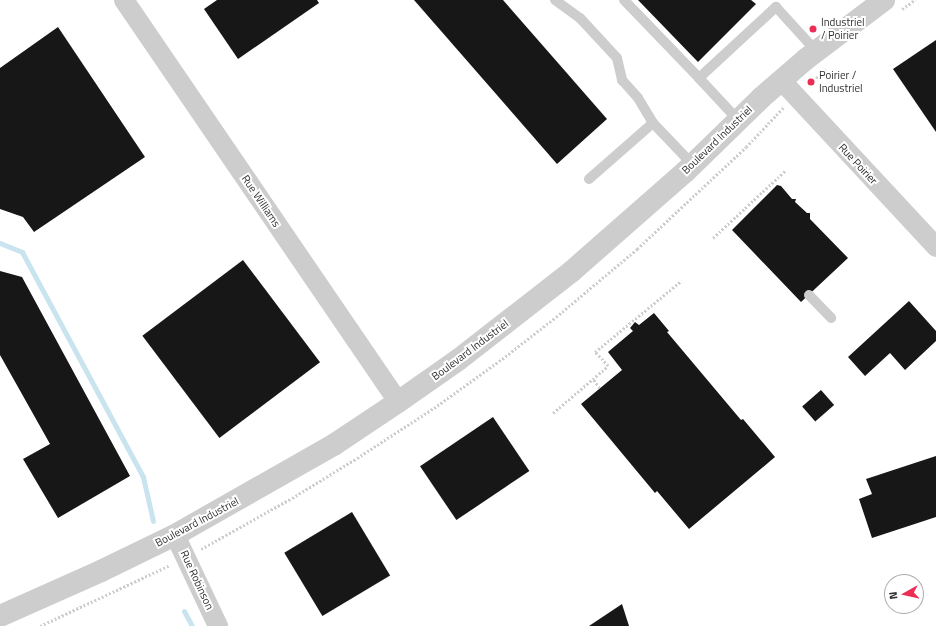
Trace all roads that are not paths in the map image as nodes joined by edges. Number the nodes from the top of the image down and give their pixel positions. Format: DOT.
graph roads {
  1 [pos="124,0"];
  2 [pos="555,0"];
  3 [pos="624,0"];
  4 [pos="884,0"];
  5 [pos="773,3"];
  6 [pos="816,51"];
  7 [pos="699,78"];
  8 [pos="781,80"];
  9 [pos="738,120"];
  10 [pos="653,123"];
  11 [pos="692,164"];
  12 [pos="589,179"];
  13 [pos="936,247"];
  14 [pos="809,295"];
  15 [pos="831,318"];
  16 [pos="398,402"];
  17 [pos="175,535"];
  18 [pos="0,616"];
  19 [pos="218,626"];
  1 -- 16 [label="street, Rue Williams"];
  2 -- 10 [label="lane"];
  3 -- 7 [label="lane"];
  4 -- 6 [label="street, Boulevard Industriel"];
  5 -- 6 [label="lane"];
  5 -- 7 [label="lane"];
  6 -- 8 [label="street, Boulevard Industriel"];
  7 -- 9 [label="lane"];
  8 -- 9 [label="street, Boulevard Industriel"];
  8 -- 13 [label="street, Rue Poirier"];
  9 -- 11 [label="street, Boulevard Industriel"];
  10 -- 11 [label="lane"];
  10 -- 12 [label="lane"];
  11 -- 16 [label="street, Boulevard Industriel"];
  14 -- 15 [label="lane"];
  16 -- 17 [label="street, Boulevard Industriel"];
  17 -- 18 [label="street, Boulevard Industriel"];
  17 -- 19 [label="street, Rue Robinson"];
}
